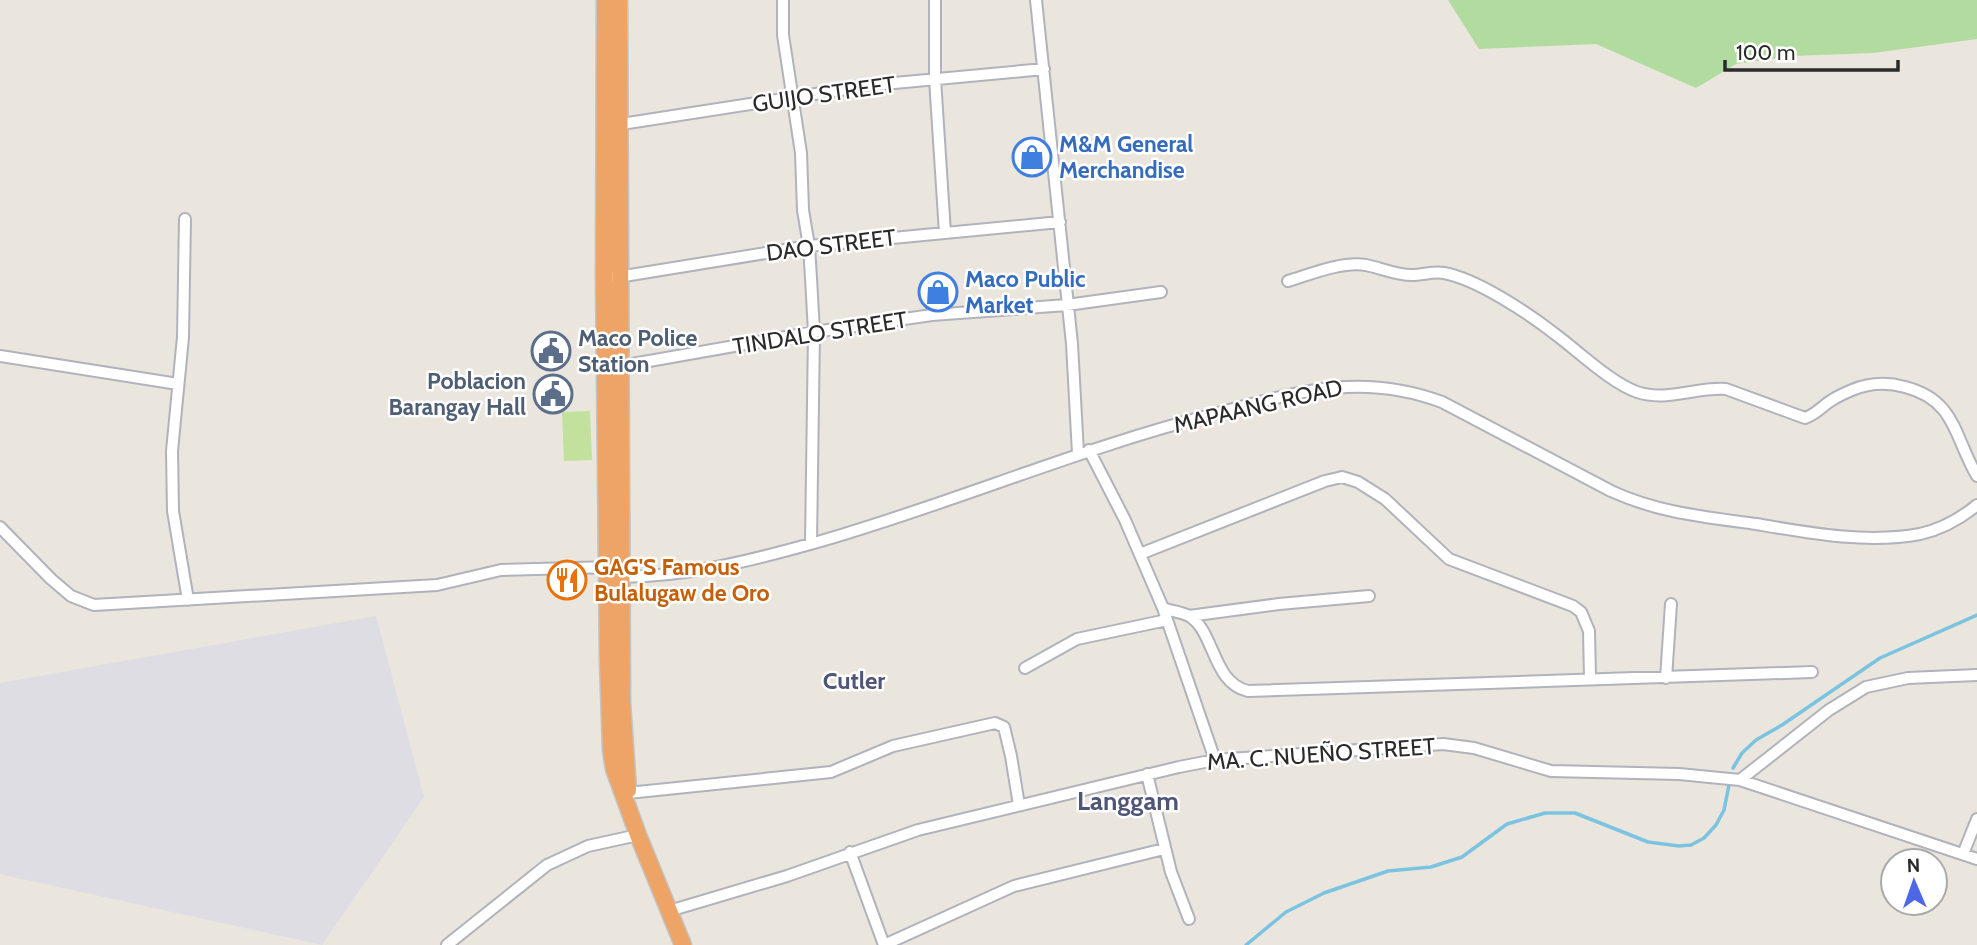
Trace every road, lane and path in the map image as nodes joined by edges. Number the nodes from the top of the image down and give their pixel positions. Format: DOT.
graph roads {
  1 [pos="605,0"];
  2 [pos="618,0"];
  3 [pos="783,0"];
  4 [pos="935,0"];
  5 [pos="1037,0"];
  6 [pos="1044,69"];
  7 [pos="935,79"];
  8 [pos="793,99"];
  9 [pos="611,125"];
  10 [pos="186,219"];
  11 [pos="1060,222"];
  12 [pos="944,233"];
  13 [pos="809,246"];
  14 [pos="611,277"];
  15 [pos="1288,281"];
  16 [pos="1161,292"];
  17 [pos="1067,305"];
  18 [pos="814,332"];
  19 [pos="0,356"];
  20 [pos="612,368"];
  21 [pos="178,384"];
  22 [pos="1084,452"];
  23 [pos="1977,476"];
  24 [pos="1977,505"];
  25 [pos="0,527"];
  26 [pos="811,544"];
  27 [pos="1140,554"];
  28 [pos="615,572"];
  29 [pos="1370,596"];
  30 [pos="188,600"];
  31 [pos="1671,604"];
  32 [pos="1165,614"];
  33 [pos="1189,616"];
  34 [pos="1025,668"];
  35 [pos="1812,672"];
  36 [pos="1977,675"];
  37 [pos="1590,678"];
  38 [pos="1666,678"];
  39 [pos="1216,761"];
  40 [pos="1147,774"];
  41 [pos="1740,780"];
  42 [pos="629,800"];
  43 [pos="1019,805"];
  44 [pos="1977,819"];
  45 [pos="638,835"];
  46 [pos="1164,849"];
  47 [pos="850,852"];
  48 [pos="1963,854"];
  49 [pos="1977,859"];
  50 [pos="669,911"];
  51 [pos="1189,919"];
  52 [pos="447,945"];
  53 [pos="683,945"];
  54 [pos="884,945"];
  1 -- 9 [label="highway"];
  2 -- 9 [label="highway"];
  3 -- 8 [label="street"];
  4 -- 7 [label="street"];
  5 -- 6 [label="street"];
  6 -- 7 [label="street, GUIJO STREET"];
  6 -- 11 [label="street"];
  7 -- 8 [label="street, GUIJO STREET"];
  7 -- 12 [label="street"];
  8 -- 9 [label="street, GUIJO STREET"];
  8 -- 13 [label="street"];
  9 -- 14 [label="highway"];
  10 -- 21 [label="street"];
  11 -- 12 [label="street, DAO STREET"];
  11 -- 17 [label="street"];
  12 -- 13 [label="street, DAO STREET"];
  13 -- 14 [label="street, DAO STREET"];
  13 -- 18 [label="street"];
  14 -- 20 [label="highway"];
  15 -- 23 [label="street"];
  16 -- 17 [label="street, TINDALO STREET"];
  17 -- 18 [label="street, TINDALO STREET"];
  17 -- 22 [label="street"];
  18 -- 20 [label="street, TINDALO STREET"];
  18 -- 26 [label="street"];
  19 -- 21 [label="street"];
  20 -- 28 [label="highway"];
  21 -- 30 [label="street"];
  22 -- 24 [label="street, MAPAANG ROAD"];
  22 -- 26 [label="street, MAPAANG ROAD"];
  22 -- 27 [label="street"];
  25 -- 30 [label="street, MAPAANG ROAD"];
  26 -- 28 [label="street, MAPAANG ROAD"];
  27 -- 32 [label="street"];
  27 -- 37 [label="street"];
  28 -- 30 [label="street, MAPAANG ROAD"];
  28 -- 42 [label="highway"];
  29 -- 33 [label="street"];
  31 -- 38 [label="street"];
  32 -- 33 [label="street"];
  32 -- 34 [label="street"];
  32 -- 39 [label="street"];
  33 -- 37 [label="street"];
  35 -- 38 [label="street"];
  36 -- 41 [label="street"];
  37 -- 38 [label="street"];
  39 -- 40 [label="street, MA. C. NUEÑO STREET"];
  39 -- 41 [label="street, MA. C. NUEÑO STREET"];
  40 -- 43 [label="street, MA. C. NUEÑO STREET"];
  40 -- 46 [label="street"];
  41 -- 48 [label="street, MA. C. NUEÑO STREET"];
  42 -- 43 [label="street"];
  42 -- 45 [label="highway"];
  43 -- 47 [label="street, MA. C. NUEÑO STREET"];
  44 -- 48 [label="street"];
  45 -- 50 [label="highway"];
  45 -- 52 [label="street"];
  46 -- 51 [label="street"];
  46 -- 54 [label="street"];
  47 -- 50 [label="street, MA. C. NUEÑO STREET"];
  47 -- 54 [label="street"];
  48 -- 49 [label="street, MA. C. NUEÑO STREET"];
  50 -- 53 [label="highway"];
}
